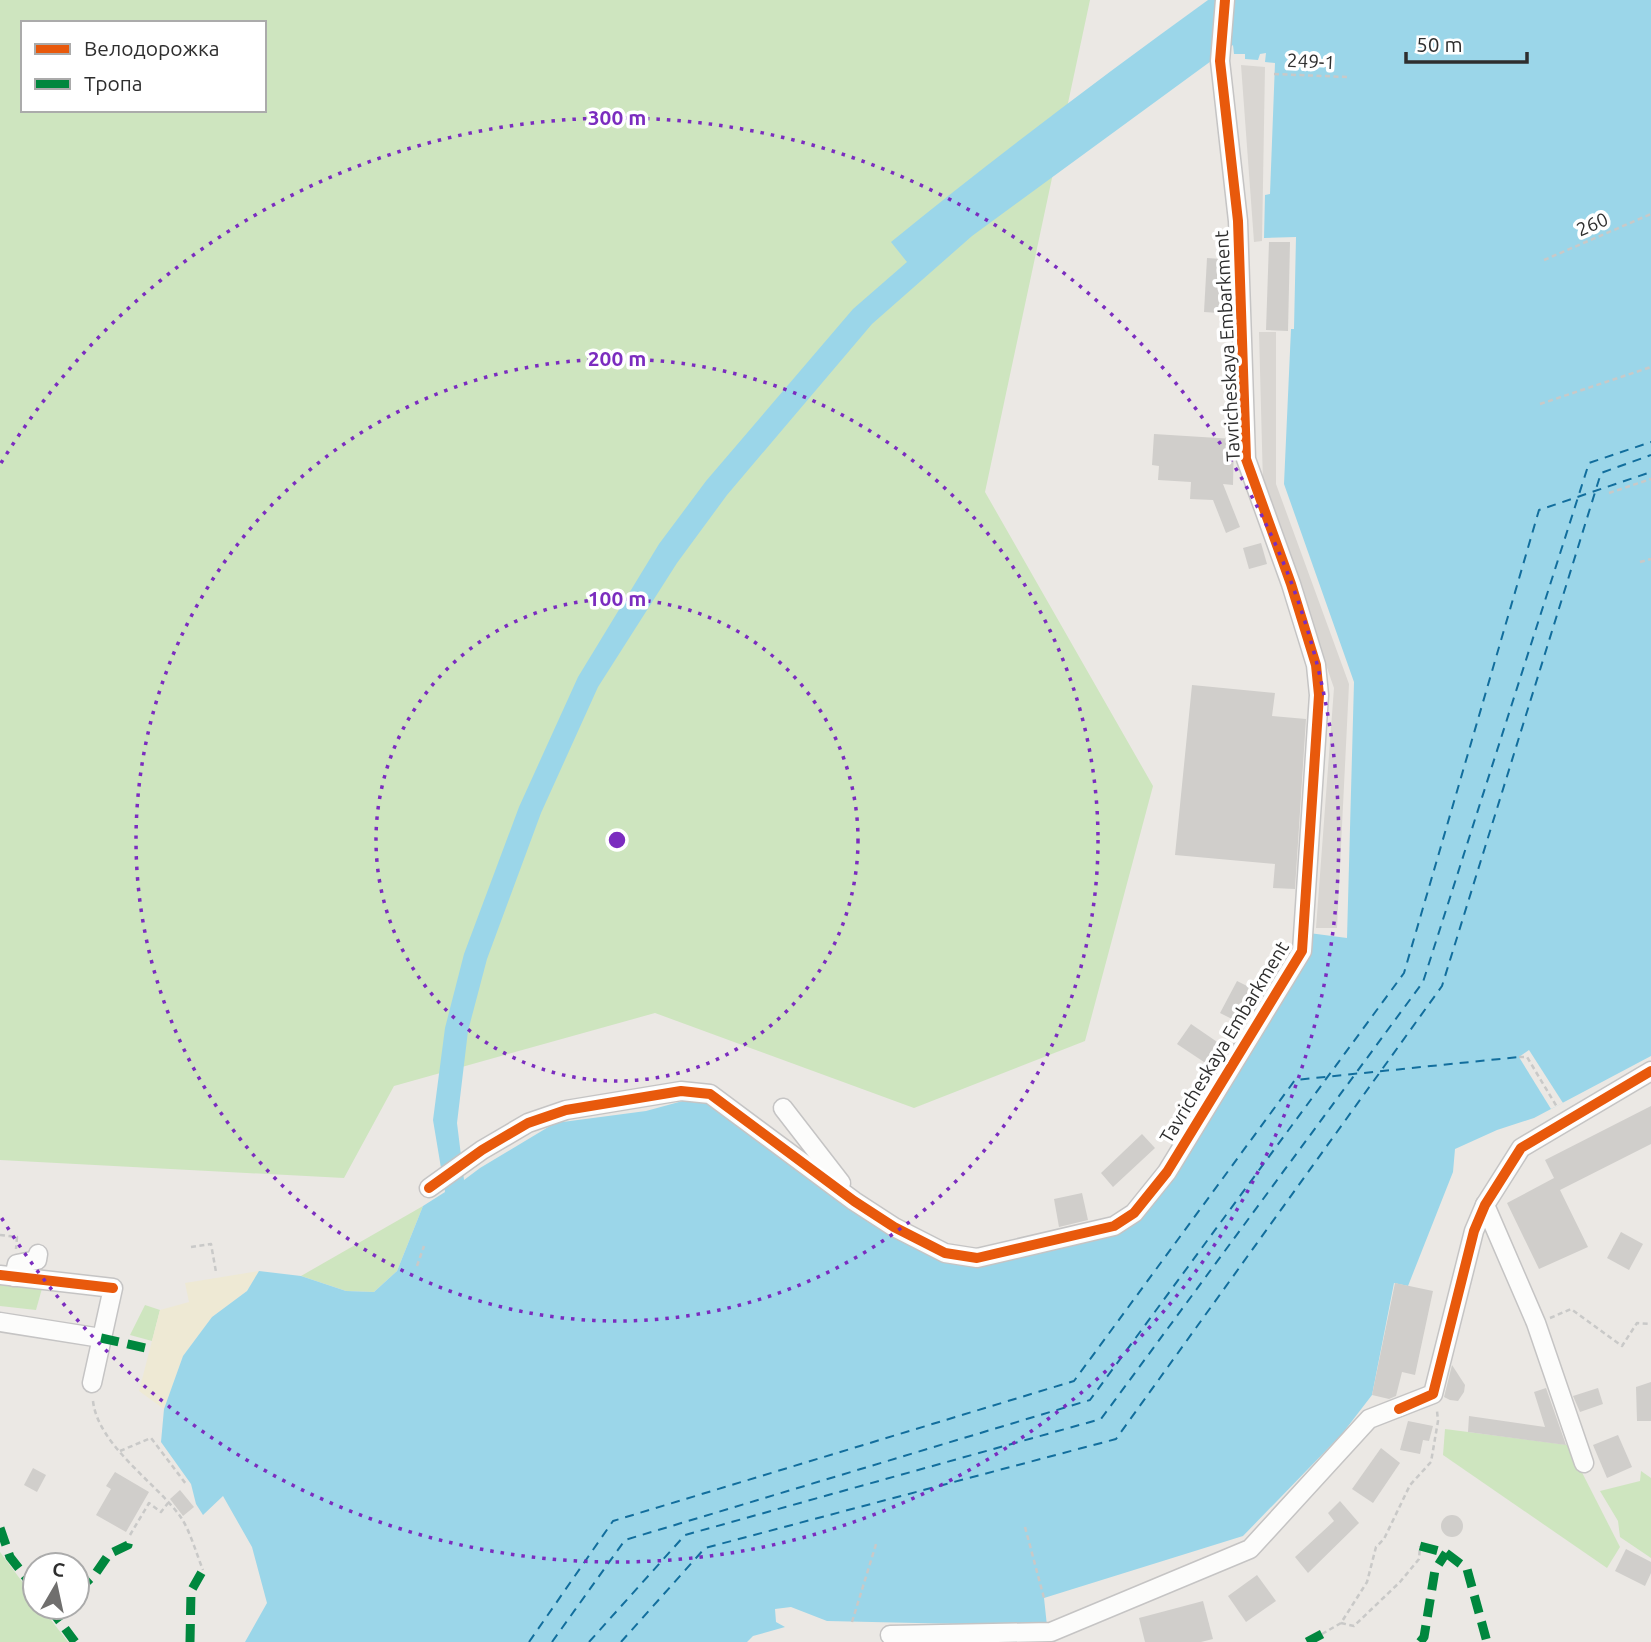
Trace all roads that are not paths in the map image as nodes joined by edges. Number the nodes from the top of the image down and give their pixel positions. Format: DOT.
graph roads {
  1 [pos="1226,0"];
  2 [pos="1651,1071"];
  3 [pos="783,1108"];
  4 [pos="429,1188"];
  5 [pos="854,1200"];
  6 [pos="1485,1205"];
  7 [pos="38,1254"];
  8 [pos="7,1276"];
  9 [pos="0,1322"];
  10 [pos="101,1338"];
  11 [pos="92,1383"];
  12 [pos="1584,1463"];
  13 [pos="890,1635"];
  1 -- 5 [label="street, Tavricheskaya Embarkment"];
  2 -- 6 [label="street"];
  3 -- 5 [label="street"];
  4 -- 5 [label="street, Tavricheskaya Embarkment"];
  6 -- 12 [label="street"];
  6 -- 13 [label="street"];
  7 -- 8 [label="street"];
  8 -- 10 [label="street"];
  9 -- 10 [label="street"];
  10 -- 11 [label="street"];
}
